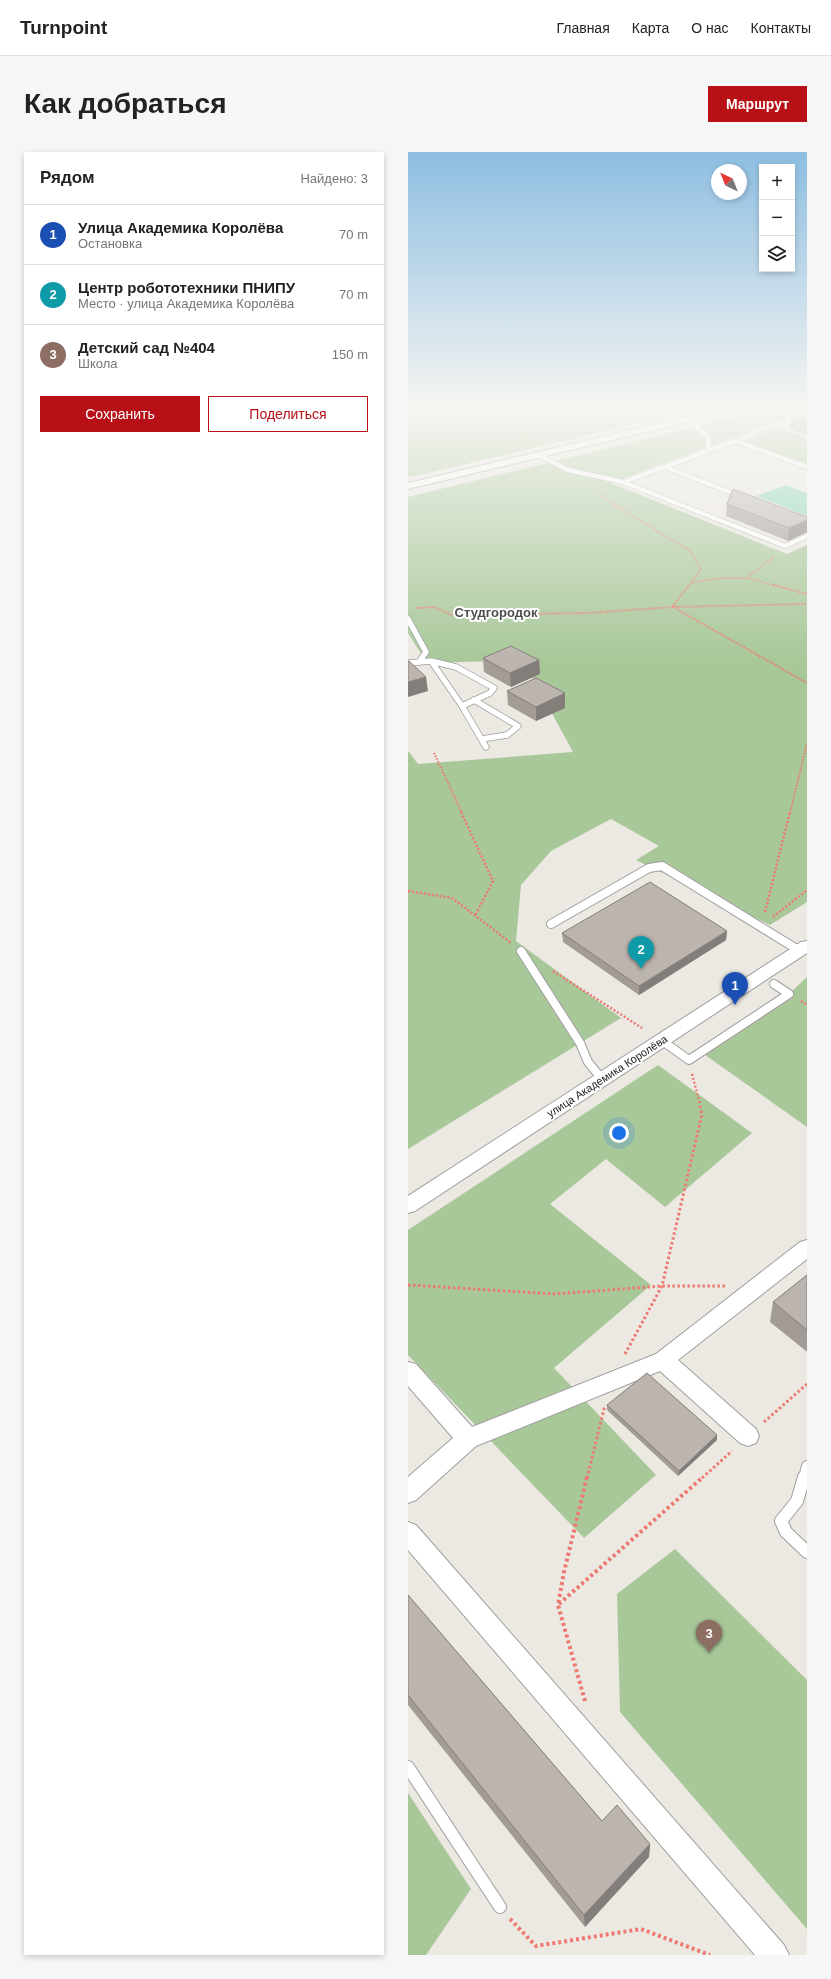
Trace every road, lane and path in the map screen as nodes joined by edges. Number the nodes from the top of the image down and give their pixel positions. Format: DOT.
graph roads {
  1 [pos="597,492"];
  2 [pos="649,492"];
  3 [pos="728,492"];
  4 [pos="743,498"];
  5 [pos="807,536"];
  6 [pos="785,546"];
  7 [pos="746,578"];
  8 [pos="691,583"];
  9 [pos="807,594"];
  10 [pos="807,604"];
  11 [pos="673,607"];
  12 [pos="414,608"];
  13 [pos="408,619"];
  14 [pos="431,661"];
  15 [pos="408,662"];
  16 [pos="419,662"];
  17 [pos="807,683"];
  18 [pos="474,700"];
  19 [pos="462,706"];
  20 [pos="482,739"];
  21 [pos="807,743"];
  22 [pos="486,747"];
  23 [pos="434,753"];
  24 [pos="807,890"];
  25 [pos="475,916"];
  26 [pos="551,924"];
  27 [pos="761,927"];
  28 [pos="521,951"];
  29 [pos="805,951"];
  30 [pos="774,984"];
  31 [pos="661,1040"];
  32 [pos="689,1060"];
  33 [pos="602,1079"];
  34 [pos="408,1206"];
  35 [pos="807,1248"];
  36 [pos="408,1285"];
  37 [pos="662,1286"];
  38 [pos="760,1286"];
  39 [pos="663,1360"];
  40 [pos="408,1371"];
  41 [pos="610,1381"];
  42 [pos="807,1384"];
  43 [pos="748,1436"];
  44 [pos="468,1440"];
  45 [pos="807,1466"];
  46 [pos="408,1492"];
  47 [pos="408,1533"];
  48 [pos="807,1552"];
  49 [pos="558,1605"];
  50 [pos="587,1708"];
  51 [pos="408,1767"];
  52 [pos="500,1907"];
  53 [pos="710,1955"];
  54 [pos="774,1955"];
  1 -- 8 [label="path"];
  2 -- 6 [label="lane"];
  3 -- 4 [label="lane"];
  5 -- 6 [label="lane"];
  6 -- 7 [label="path"];
  7 -- 8 [label="path"];
  7 -- 9 [label="path"];
  8 -- 11 [label="path"];
  10 -- 11 [label="path"];
  11 -- 12 [label="path"];
  11 -- 17 [label="path"];
  13 -- 16 [label="lane"];
  14 -- 16 [label="lane"];
  14 -- 18 [label="lane"];
  14 -- 19 [label="lane"];
  15 -- 16 [label="lane"];
  18 -- 19 [label="lane"];
  18 -- 20 [label="lane"];
  19 -- 20 [label="lane"];
  20 -- 22 [label="lane"];
  21 -- 27 [label="path"];
  23 -- 25 [label="path"];
  24 -- 27 [label="path"];
  26 -- 27 [label="lane"];
  27 -- 29 [label="lane"];
  28 -- 33 [label="lane"];
  29 -- 31 [label="street, улица Академика Королёва"];
  30 -- 32 [label="lane"];
  31 -- 32 [label="lane"];
  31 -- 33 [label="street, улица Академика Королёва"];
  32 -- 37 [label="path"];
  33 -- 34 [label="street, улица Академика Королёва"];
  35 -- 38 [label="street"];
  36 -- 37 [label="path"];
  37 -- 38 [label="path"];
  37 -- 41 [label="path"];
  38 -- 39 [label="street"];
  39 -- 41 [label="street"];
  39 -- 43 [label="street"];
  40 -- 44 [label="street"];
  41 -- 44 [label="street"];
  41 -- 49 [label="path"];
  42 -- 43 [label="path"];
  43 -- 49 [label="path"];
  44 -- 46 [label="street"];
  45 -- 48 [label="lane"];
  47 -- 54 [label="street"];
  49 -- 50 [label="path"];
  51 -- 52 [label="lane"];
  52 -- 53 [label="path"];
}
